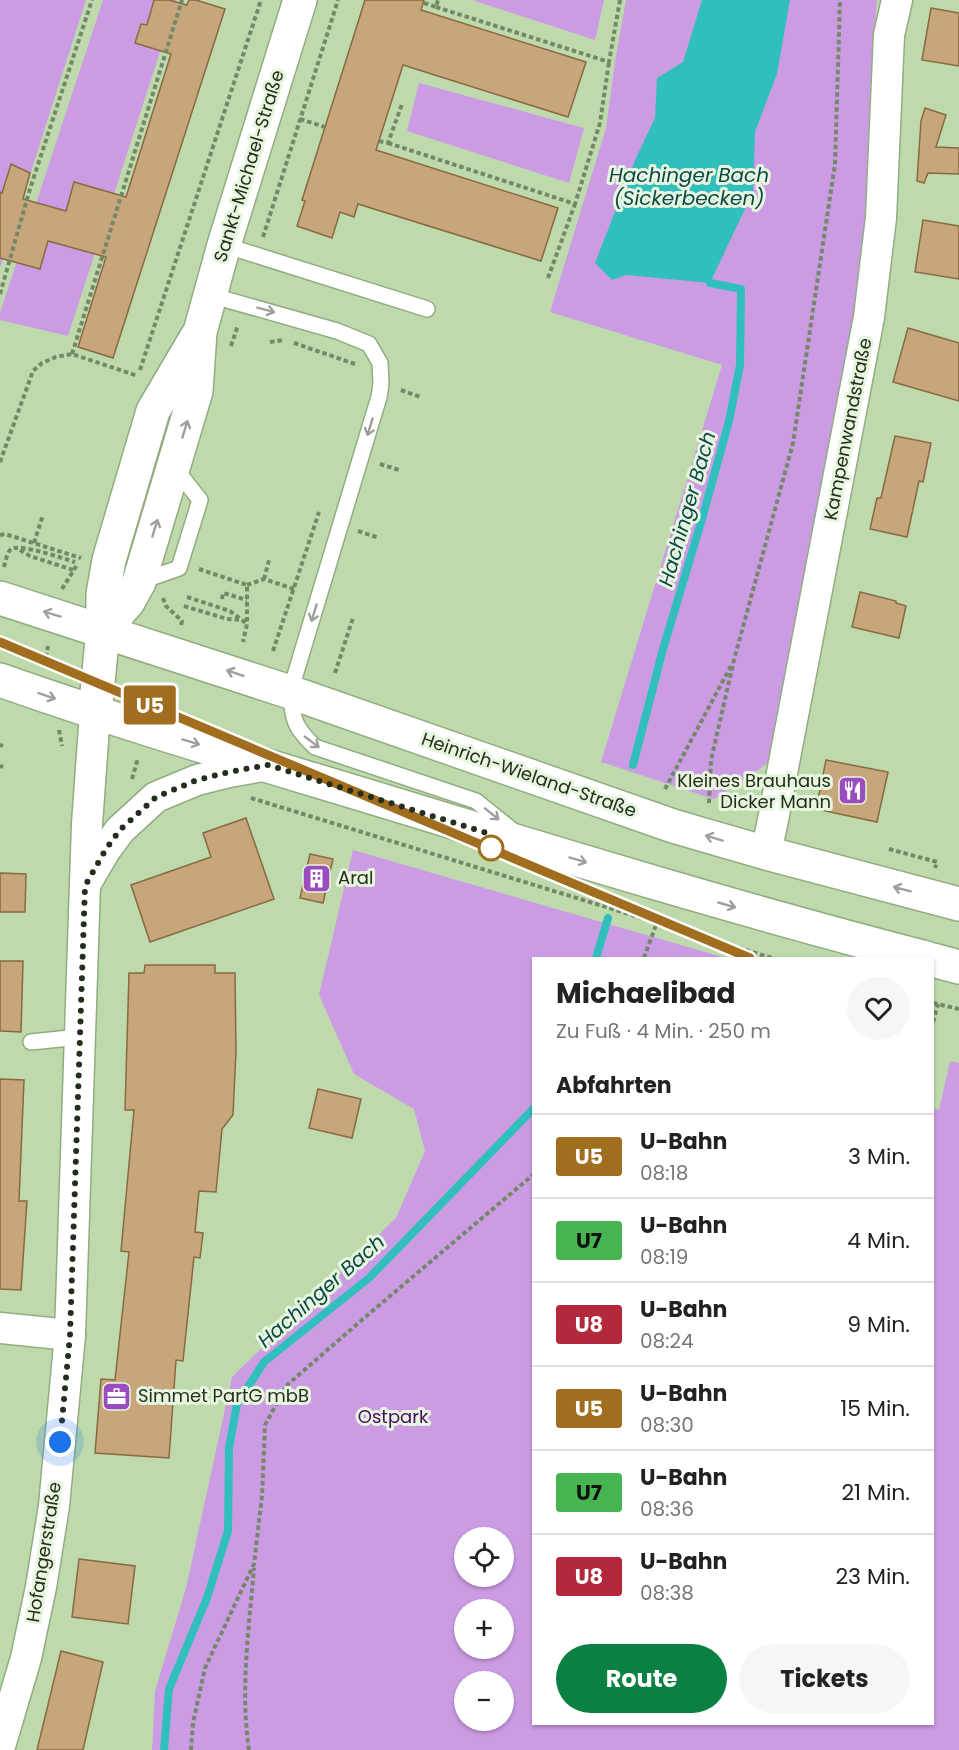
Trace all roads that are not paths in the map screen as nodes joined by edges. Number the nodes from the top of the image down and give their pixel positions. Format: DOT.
graph roads {
  1 [pos="300,0"];
  2 [pos="897,0"];
  3 [pos="224,245"];
  4 [pos="210,295"];
  5 [pos="427,309"];
  6 [pos="200,332"];
  7 [pos="2,582"];
  8 [pos="104,630"];
  9 [pos="0,680"];
  10 [pos="290,692"];
  11 [pos="95,713"];
  12 [pos="268,765"];
  13 [pos="532,847"];
  14 [pos="766,853"];
  15 [pos="85,886"];
  16 [pos="959,904"];
  17 [pos="922,957"];
  18 [pos="934,960"];
  19 [pos="959,967"];
  20 [pos="79,1037"];
  21 [pos="31,1042"];
  22 [pos="0,1328"];
  23 [pos="70,1335"];
  24 [pos="6,1701"];
  25 [pos="0,1746"];
  1 -- 3 [label="main road, Sankt-Michael-Straße"];
  2 -- 14 [label="street, Kampenwandstraße"];
  3 -- 4 [label="main road, Sankt-Michael-Straße"];
  3 -- 5 [label="lane"];
  4 -- 6 [label="main road, Sankt-Michael-Straße"];
  4 -- 10 [label="lane, one-way"];
  6 -- 8 [label="main road, Sankt-Michael-Straße"];
  8 -- 6 [label="main road, Sankt-Michael-Straße, one-way"];
  8 -- 7 [label="main road, Heinrich-Wieland-Straße, one-way"];
  10 -- 8 [label="main road, Heinrich-Wieland-Straße, one-way"];
  8 -- 11 [label="main road, Sankt-Michael-Straße"];
  9 -- 11 [label="main road, one-way"];
  10 -- 13 [label="lane, one-way"];
  14 -- 10 [label="main road, Heinrich-Wieland-Straße, one-way"];
  11 -- 12 [label="main road, one-way"];
  11 -- 15 [label="street, Hofangerstraße"];
  12 -- 13 [label="main road"];
  12 -- 15 [label="street, Hofangerstraße"];
  13 -- 17 [label="main road, one-way"];
  16 -- 14 [label="main road, Heinrich-Wieland-Straße, one-way"];
  15 -- 20 [label="street, Hofangerstraße"];
  18 -- 19 [label="main road"];
  20 -- 21 [label="lane"];
  20 -- 23 [label="street, Hofangerstraße"];
  22 -- 23 [label="street"];
  23 -- 24 [label="street, Hofangerstraße"];
  24 -- 25 [label="street, Hofangerstraße"];
}
